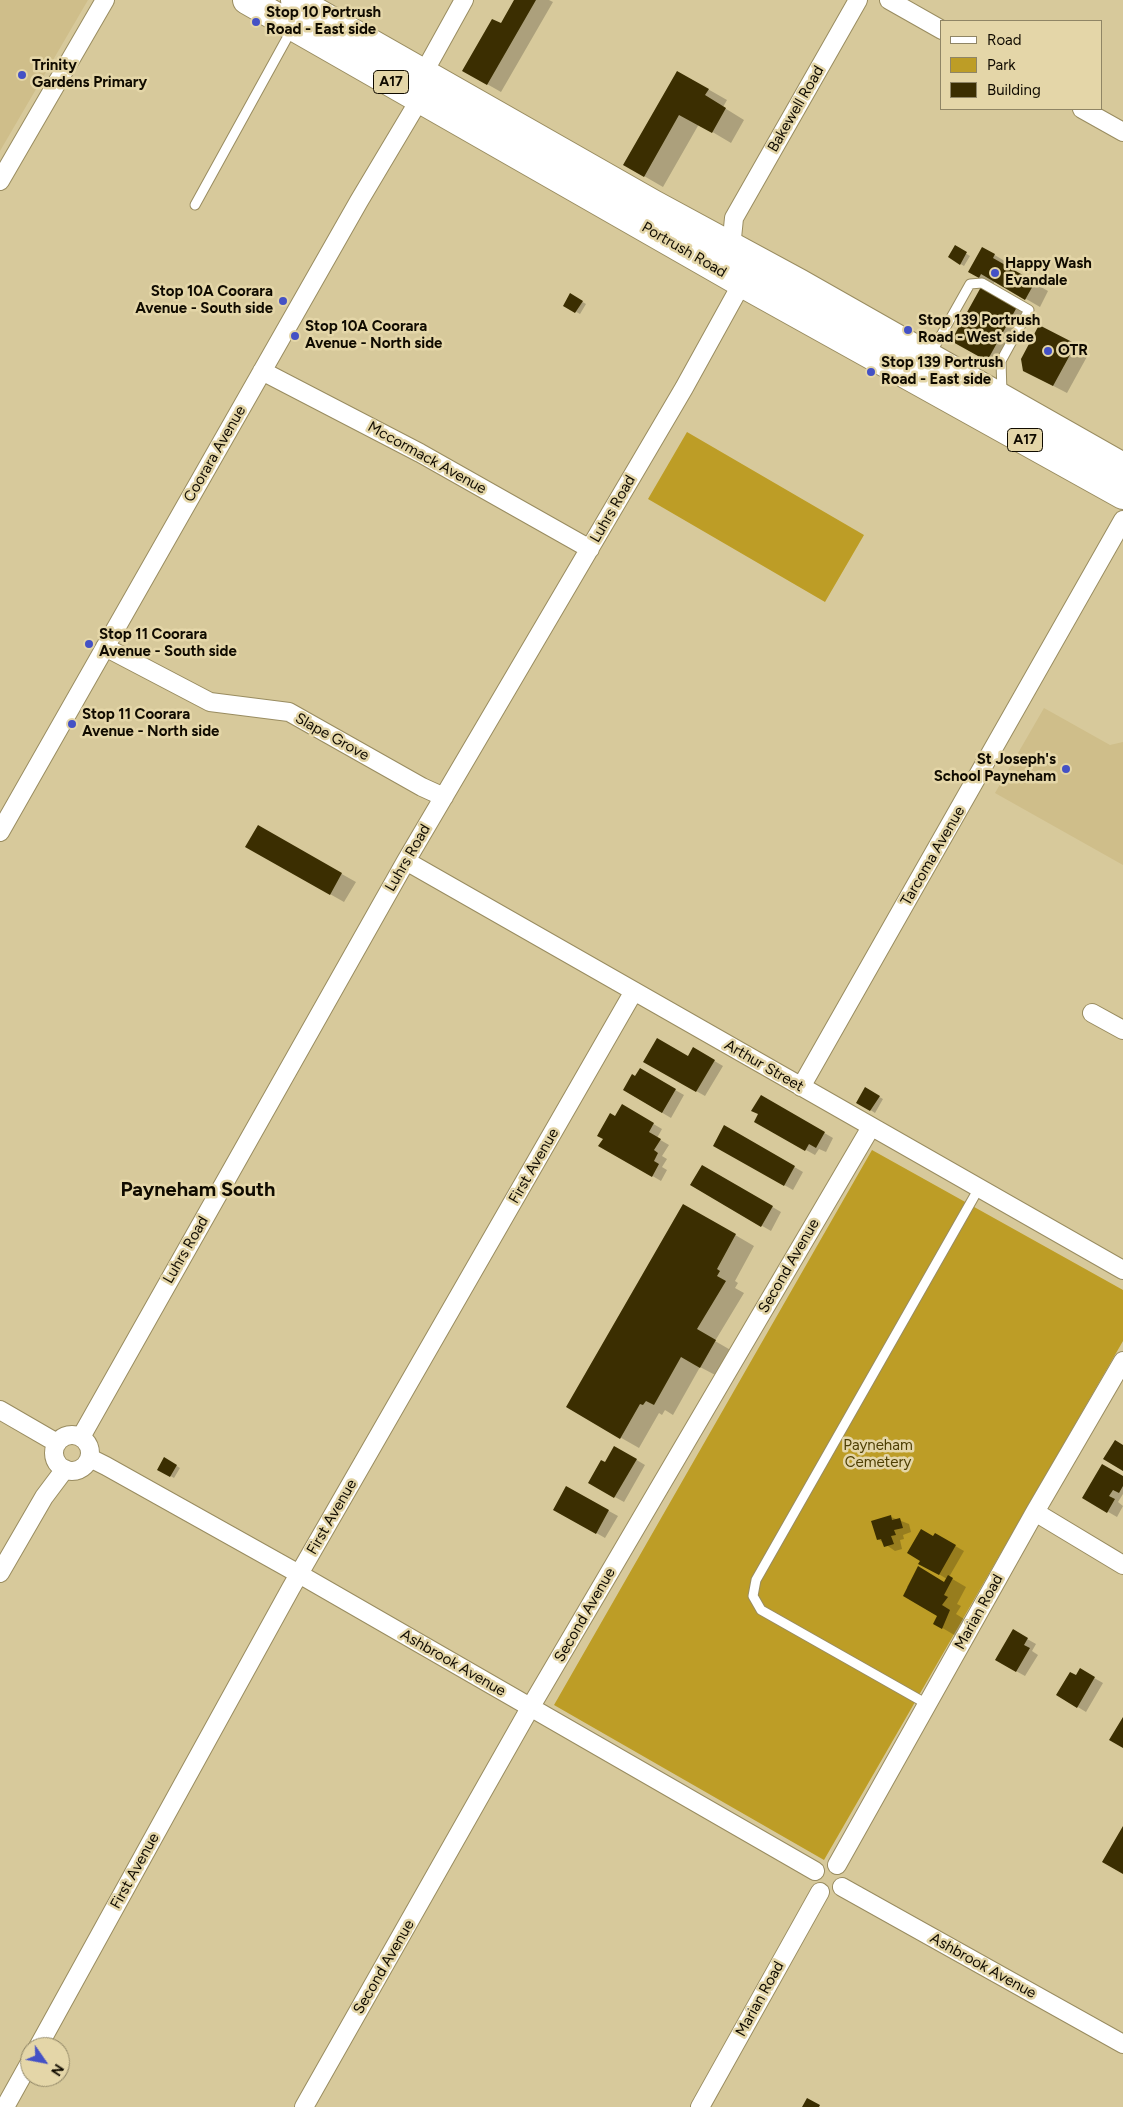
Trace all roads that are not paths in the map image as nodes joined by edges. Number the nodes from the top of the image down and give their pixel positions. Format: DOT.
graph roads {
  1 [pos="104,0"];
  2 [pos="247,0"];
  3 [pos="464,0"];
  4 [pos="858,0"];
  5 [pos="889,0"];
  6 [pos="294,13"];
  7 [pos="940,29"];
  8 [pos="422,86"];
  9 [pos="1084,110"];
  10 [pos="1123,132"];
  11 [pos="0,181"];
  12 [pos="195,205"];
  13 [pos="722,233"];
  14 [pos="742,283"];
  15 [pos="799,283"];
  16 [pos="262,371"];
  17 [pos="928,371"];
  18 [pos="1003,399"];
  19 [pos="1123,467"];
  20 [pos="1123,494"];
  21 [pos="1123,520"];
  22 [pos="590,549"];
  23 [pos="105,648"];
  24 [pos="444,797"];
  25 [pos="0,832"];
  26 [pos="406,861"];
  27 [pos="634,991"];
  28 [pos="1092,1012"];
  29 [pos="1123,1030"];
  30 [pos="801,1087"];
  31 [pos="870,1127"];
  32 [pos="979,1188"];
  33 [pos="1123,1270"];
  34 [pos="1123,1361"];
  35 [pos="0,1410"];
  36 [pos="81,1437"];
  37 [pos="57,1443"];
  38 [pos="90,1458"];
  39 [pos="65,1469"];
  40 [pos="1035,1512"];
  41 [pos="1123,1565"];
  42 [pos="0,1573"];
  43 [pos="299,1574"];
  44 [pos="927,1704"];
  45 [pos="530,1708"];
  46 [pos="837,1865"];
  47 [pos="815,1872"];
  48 [pos="842,1887"];
  49 [pos="820,1892"];
  50 [pos="44,2037"];
  51 [pos="1123,2044"];
  52 [pos="20,2080"];
  53 [pos="5,2107"];
  54 [pos="304,2107"];
  55 [pos="700,2107"];
  1 -- 11 [label="street"];
  2 -- 6 [label="highway, Portrush Road / A17"];
  3 -- 8 [label="street, Coorara Avenue"];
  4 -- 13 [label="street, Bakewell Road"];
  5 -- 7 [label="street"];
  6 -- 8 [label="highway, Portrush Road / A17"];
  6 -- 12 [label="lane"];
  8 -- 13 [label="highway, Portrush Road / A17"];
  8 -- 14 [label="highway, Portrush Road / A17"];
  8 -- 16 [label="street, Coorara Avenue"];
  9 -- 10 [label="street"];
  13 -- 14 [label="highway"];
  13 -- 15 [label="highway, Portrush Road / A17"];
  14 -- 15 [label="highway"];
  14 -- 17 [label="highway, Portrush Road / A17"];
  14 -- 22 [label="street, Luhrs Road"];
  15 -- 17 [label="highway, Portrush Road / A17"];
  16 -- 22 [label="street, Mccormack Avenue"];
  16 -- 23 [label="street, Coorara Avenue"];
  17 -- 18 [label="highway, Portrush Road / A17"];
  17 -- 18 [label="lane"];
  17 -- 20 [label="highway, Portrush Road / A17"];
  18 -- 19 [label="highway, Portrush Road / A17"];
  21 -- 30 [label="street, Tarcoma Avenue"];
  22 -- 24 [label="street, Luhrs Road"];
  23 -- 24 [label="street, Slape Grove"];
  23 -- 25 [label="street, Coorara Avenue"];
  24 -- 26 [label="street, Luhrs Road"];
  26 -- 27 [label="street, Arthur Street"];
  26 -- 36 [label="street, Luhrs Road"];
  27 -- 30 [label="street, Arthur Street"];
  27 -- 43 [label="street, First Avenue"];
  28 -- 29 [label="street"];
  30 -- 31 [label="street, Arthur Street"];
  31 -- 32 [label="street, Arthur Street"];
  31 -- 45 [label="street, Second Avenue"];
  32 -- 33 [label="street, Arthur Street"];
  32 -- 44 [label="lane"];
  34 -- 40 [label="street, Marian Road"];
  35 -- 37 [label="street"];
  36 -- 37 [label="street"];
  36 -- 38 [label="street"];
  37 -- 39 [label="street"];
  38 -- 39 [label="street"];
  38 -- 43 [label="street, Ashbrook Avenue"];
  39 -- 42 [label="street"];
  40 -- 41 [label="street"];
  40 -- 44 [label="street, Marian Road"];
  43 -- 45 [label="street, Ashbrook Avenue"];
  43 -- 50 [label="street, First Avenue"];
  44 -- 46 [label="street, Marian Road"];
  45 -- 47 [label="street, Ashbrook Avenue"];
  45 -- 54 [label="street, Second Avenue"];
  46 -- 47 [label="street"];
  46 -- 48 [label="street"];
  47 -- 49 [label="street"];
  48 -- 49 [label="street"];
  48 -- 51 [label="street, Ashbrook Avenue"];
  49 -- 55 [label="street, Marian Road"];
  52 -- 53 [label="street"];
}
